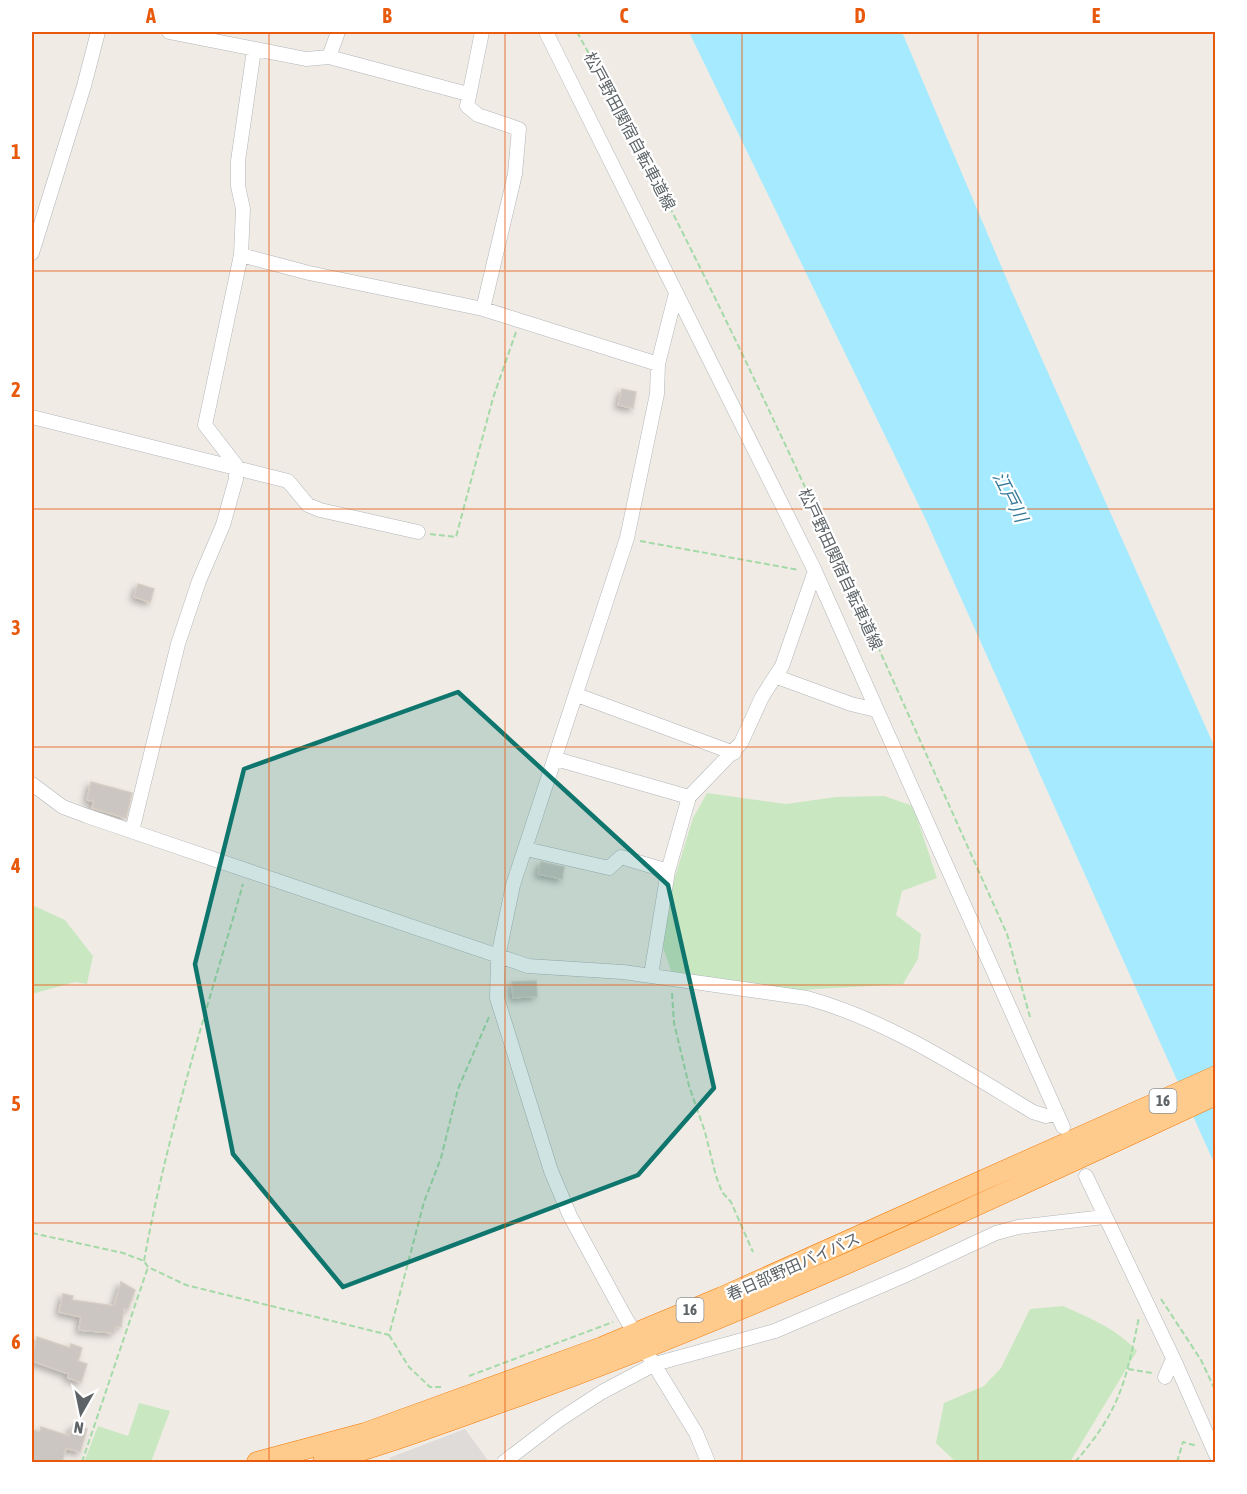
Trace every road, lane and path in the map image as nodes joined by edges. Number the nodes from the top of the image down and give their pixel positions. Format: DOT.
graph roads {
  1 [pos="98,32"];
  2 [pos="169,32"];
  3 [pos="338,32"];
  4 [pos="482,32"];
  5 [pos="546,32"];
  6 [pos="577,32"];
  7 [pos="254,50"];
  8 [pos="329,57"];
  9 [pos="468,94"];
  10 [pos="32,253"];
  11 [pos="241,255"];
  12 [pos="676,293"];
  13 [pos="483,309"];
  14 [pos="519,321"];
  15 [pos="658,364"];
  16 [pos="32,417"];
  17 [pos="236,470"];
  18 [pos="418,532"];
  19 [pos="627,538"];
  20 [pos="814,572"];
  21 [pos="777,677"];
  22 [pos="578,696"];
  23 [pos="876,710"];
  24 [pos="734,753"];
  25 [pos="556,759"];
  26 [pos="32,784"];
  27 [pos="689,797"];
  28 [pos="132,831"];
  29 [pos="525,849"];
  30 [pos="247,870"];
  31 [pos="669,871"];
  32 [pos="498,957"];
  33 [pos="651,975"];
  34 [pos="673,979"];
  35 [pos="497,998"];
  36 [pos="1032,1024"];
  37 [pos="1215,1076"];
  38 [pos="1215,1095"];
  39 [pos="1113,1133"];
  40 [pos="1086,1176"];
  41 [pos="1104,1217"];
  42 [pos="32,1233"];
  43 [pos="753,1251"];
  44 [pos="144,1261"];
  45 [pos="148,1267"];
  46 [pos="1143,1297"];
  47 [pos="389,1335"];
  48 [pos="640,1340"];
  49 [pos="1173,1359"];
  50 [pos="1128,1369"];
  51 [pos="1165,1376"];
  52 [pos="462,1379"];
  53 [pos="451,1383"];
  54 [pos="1214,1452"];
  55 [pos="82,1462"];
  56 [pos="257,1462"];
  57 [pos="323,1462"];
  58 [pos="504,1462"];
  59 [pos="708,1462"];
  60 [pos="1075,1462"];
  61 [pos="1178,1462"];
  1 -- 10 [label="street"];
  2 -- 7 [label="street"];
  3 -- 8 [label="street"];
  4 -- 9 [label="street"];
  5 -- 12 [label="street"];
  6 -- 36 [label="path, 松戸野田関宿自転車道線"];
  7 -- 8 [label="street"];
  7 -- 11 [label="street"];
  8 -- 9 [label="street"];
  9 -- 13 [label="street"];
  11 -- 13 [label="street"];
  11 -- 17 [label="street"];
  12 -- 15 [label="street"];
  12 -- 20 [label="street"];
  13 -- 14 [label="street"];
  14 -- 15 [label="street"];
  14 -- 18 [label="path"];
  15 -- 19 [label="street"];
  16 -- 17 [label="street"];
  17 -- 18 [label="street"];
  17 -- 28 [label="street"];
  19 -- 20 [label="path"];
  19 -- 22 [label="street"];
  20 -- 21 [label="street"];
  20 -- 23 [label="street"];
  21 -- 23 [label="street"];
  21 -- 24 [label="street"];
  22 -- 24 [label="street"];
  22 -- 25 [label="street"];
  23 -- 34 [label="street"];
  24 -- 27 [label="street"];
  25 -- 27 [label="street"];
  25 -- 29 [label="street"];
  26 -- 28 [label="street"];
  27 -- 31 [label="street"];
  28 -- 30 [label="street"];
  29 -- 31 [label="street"];
  29 -- 32 [label="street"];
  30 -- 32 [label="street"];
  30 -- 44 [label="path"];
  31 -- 33 [label="street"];
  32 -- 33 [label="street"];
  32 -- 35 [label="street"];
  33 -- 34 [label="street"];
  34 -- 43 [label="path"];
  35 -- 47 [label="path"];
  35 -- 48 [label="street"];
  37 -- 39 [label="highway, 春日部野田バイパス / 16"];
  38 -- 39 [label="highway, 春日部野田バイパス / 16"];
  39 -- 48 [label="highway, 春日部野田バイパス / 16"];
  40 -- 41 [label="street"];
  41 -- 46 [label="street"];
  41 -- 48 [label="street"];
  42 -- 44 [label="path"];
  44 -- 45 [label="path"];
  45 -- 47 [label="path"];
  45 -- 55 [label="path"];
  46 -- 49 [label="street"];
  46 -- 50 [label="path"];
  47 -- 53 [label="path"];
  48 -- 52 [label="path"];
  48 -- 56 [label="highway, 春日部野田バイパス / 16"];
  48 -- 57 [label="highway, 春日部野田バイパス / 16"];
  48 -- 58 [label="street"];
  48 -- 59 [label="street"];
  49 -- 51 [label="street"];
  49 -- 54 [label="street"];
  50 -- 51 [label="path"];
  50 -- 60 [label="path"];
  54 -- 61 [label="path"];
}
